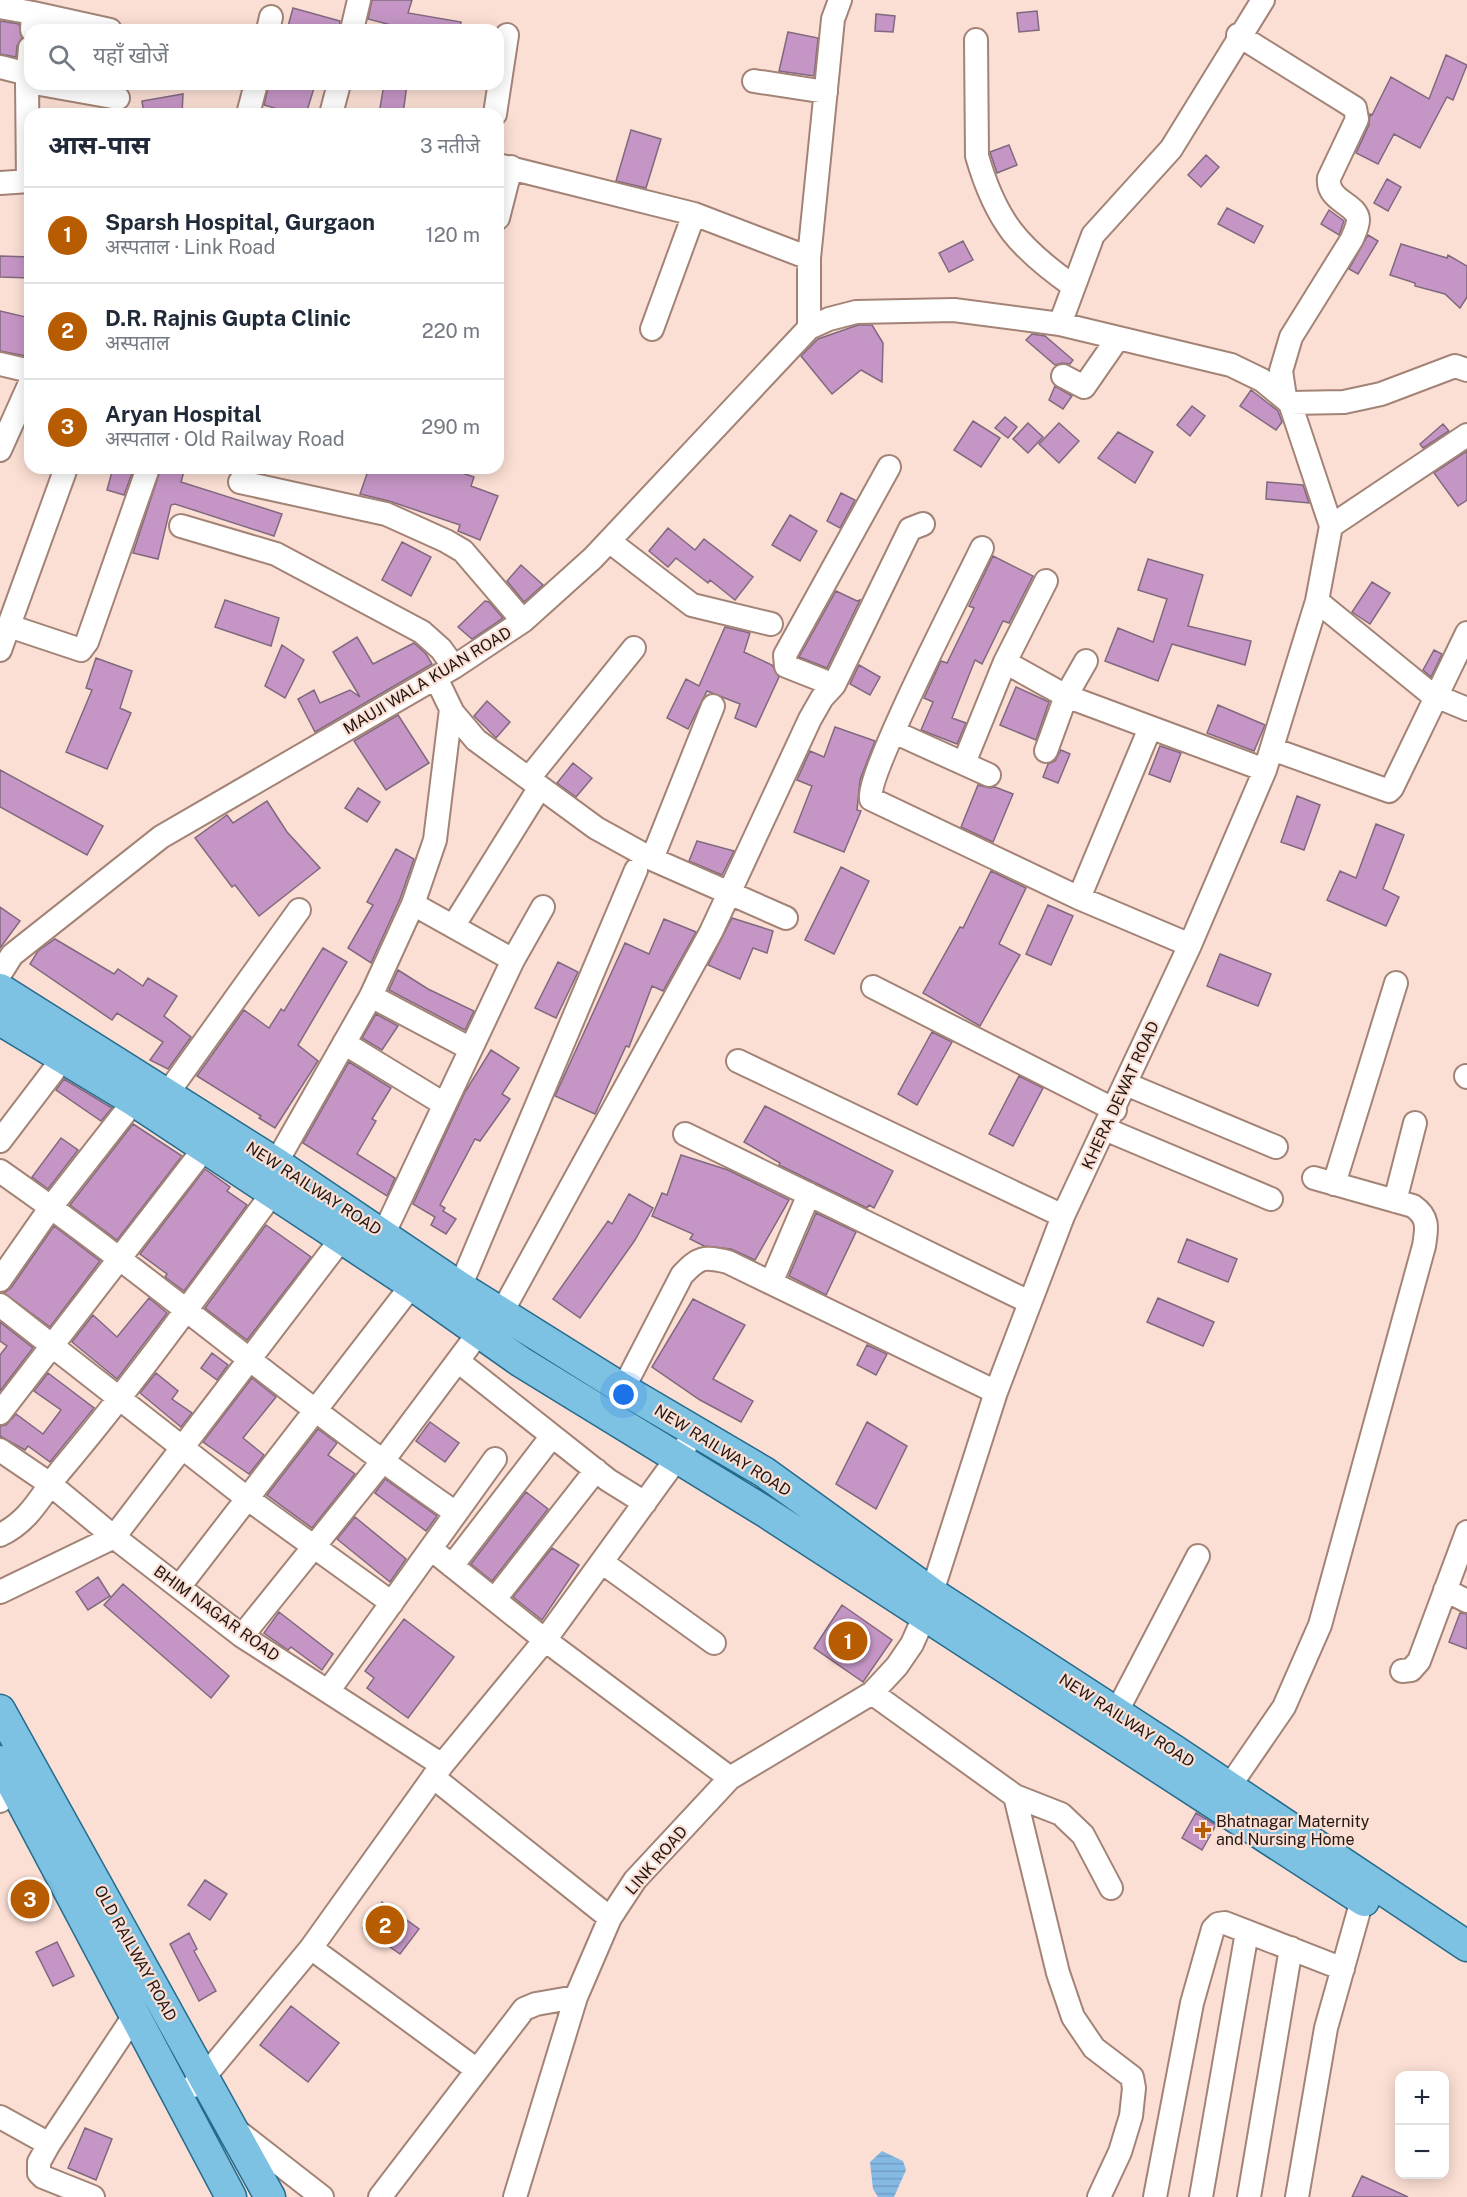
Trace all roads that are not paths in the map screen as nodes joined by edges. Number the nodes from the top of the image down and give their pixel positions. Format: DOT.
graph roads {
  1 [pos="359,0"];
  2 [pos="840,0"];
  3 [pos="1263,0"];
  4 [pos="0,7"];
  5 [pos="32,22"];
  6 [pos="52,24"];
  7 [pos="353,24"];
  8 [pos="507,35"];
  9 [pos="1238,35"];
  10 [pos="976,40"];
  11 [pos="504,55"];
  12 [pos="0,67"];
  13 [pos="24,77"];
  14 [pos="754,81"];
  15 [pos="31,90"];
  16 [pos="79,90"];
  17 [pos="254,90"];
  18 [pos="337,90"];
  19 [pos="499,90"];
  20 [pos="826,92"];
  21 [pos="118,98"];
  22 [pos="30,108"];
  23 [pos="249,108"];
  24 [pos="333,108"];
  25 [pos="496,108"];
  26 [pos="505,166"];
  27 [pos="24,181"];
  28 [pos="0,183"];
  29 [pos="694,214"];
  30 [pos="809,258"];
  31 [pos="1074,286"];
  32 [pos="1060,324"];
  33 [pos="809,328"];
  34 [pos="652,330"];
  35 [pos="1118,338"];
  36 [pos="0,364"];
  37 [pos="1467,370"];
  38 [pos="1063,376"];
  39 [pos="24,378"];
  40 [pos="24,395"];
  41 [pos="1287,400"];
  42 [pos="1467,435"];
  43 [pos="0,448"];
  44 [pos="889,467"];
  45 [pos="64,474"];
  46 [pos="146,474"];
  47 [pos="240,482"];
  48 [pos="924,524"];
  49 [pos="181,526"];
  50 [pos="1331,526"];
  51 [pos="609,541"];
  52 [pos="982,548"];
  53 [pos="1046,581"];
  54 [pos="1317,601"];
  55 [pos="523,621"];
  56 [pos="771,624"];
  57 [pos="9,626"];
  58 [pos="1467,633"];
  59 [pos="634,648"];
  60 [pos="0,650"];
  61 [pos="1086,661"];
  62 [pos="1005,662"];
  63 [pos="445,672"];
  64 [pos="834,685"];
  65 [pos="1435,695"];
  66 [pos="1066,696"];
  67 [pos="713,706"];
  68 [pos="451,709"];
  69 [pos="1467,709"];
  70 [pos="1150,728"];
  71 [pos="894,732"];
  72 [pos="1046,751"];
  73 [pos="1268,760"];
  74 [pos="964,763"];
  75 [pos="989,775"];
  76 [pos="534,783"];
  77 [pos="644,864"];
  78 [pos="730,892"];
  79 [pos="1079,898"];
  80 [pos="414,904"];
  81 [pos="543,907"];
  82 [pos="299,910"];
  83 [pos="786,918"];
  84 [pos="454,924"];
  85 [pos="1190,945"];
  86 [pos="513,960"];
  87 [pos="0,974"];
  88 [pos="1396,983"];
  89 [pos="873,987"];
  90 [pos="0,989"];
  91 [pos="371,996"];
  92 [pos="0,1020"];
  93 [pos="344,1043"];
  94 [pos="471,1049"];
  95 [pos="64,1057"];
  96 [pos="738,1060"];
  97 [pos="1125,1084"];
  98 [pos="167,1094"];
  99 [pos="134,1101"];
  100 [pos="444,1104"];
  101 [pos="1110,1119"];
  102 [pos="1415,1123"];
  103 [pos="685,1134"];
  104 [pos="0,1141"];
  105 [pos="1276,1147"];
  106 [pos="204,1149"];
  107 [pos="276,1163"];
  108 [pos="0,1171"];
  109 [pos="272,1194"];
  110 [pos="809,1194"];
  111 [pos="1271,1199"];
  112 [pos="1395,1201"];
  113 [pos="51,1207"];
  114 [pos="1064,1216"];
  115 [pos="384,1233"];
  116 [pos="342,1238"];
  117 [pos="121,1257"];
  118 [pos="0,1280"];
  119 [pos="771,1283"];
  120 [pos="412,1285"];
  121 [pos="460,1287"];
  122 [pos="1029,1302"];
  123 [pos="0,1305"];
  124 [pos="188,1309"];
  125 [pos="491,1322"];
  126 [pos="51,1347"];
  127 [pos="251,1358"];
  128 [pos="459,1362"];
  129 [pos="623,1389"];
  130 [pos="996,1392"];
  131 [pos="121,1398"];
  132 [pos="317,1411"];
  133 [pos="0,1413"];
  134 [pos="698,1432"];
  135 [pos="552,1436"];
  136 [pos="183,1449"];
  137 [pos="0,1450"];
  138 [pos="676,1457"];
  139 [pos="495,1459"];
  140 [pos="382,1462"];
  141 [pos="596,1470"];
  142 [pos="50,1484"];
  143 [pos="248,1499"];
  144 [pos="645,1503"];
  145 [pos="456,1513"];
  146 [pos="1467,1532"];
  147 [pos="0,1535"];
  148 [pos="114,1538"];
  149 [pos="315,1547"];
  150 [pos="430,1549"];
  151 [pos="1198,1556"];
  152 [pos="603,1563"];
  153 [pos="452,1566"];
  154 [pos="178,1587"];
  155 [pos="1445,1590"];
  156 [pos="0,1592"];
  157 [pos="495,1599"];
  158 [pos="1467,1601"];
  159 [pos="392,1603"];
  160 [pos="928,1605"];
  161 [pos="242,1636"];
  162 [pos="544,1640"];
  163 [pos="714,1643"];
  164 [pos="1402,1671"];
  165 [pos="329,1690"];
  166 [pos="872,1693"];
  167 [pos="0,1710"];
  168 [pos="1116,1713"];
  169 [pos="437,1771"];
  170 [pos="730,1778"];
  171 [pos="4,1782"];
  172 [pos="1229,1787"];
  173 [pos="1015,1796"];
  174 [pos="1111,1888"];
  175 [pos="1367,1891"];
  176 [pos="610,1918"];
  177 [pos="1247,1932"];
  178 [pos="1467,1946"];
  179 [pos="311,1948"];
  180 [pos="1292,1948"];
  181 [pos="1343,1969"];
  182 [pos="1467,1969"];
  183 [pos="576,1997"];
  184 [pos="134,2016"];
  185 [pos="477,2070"];
  186 [pos="205,2076"];
  187 [pos="179,2099"];
  188 [pos="0,2118"];
  189 [pos="230,2125"];
  190 [pos="49,2144"];
  191 [pos="93,2197"];
  192 [pos="231,2197"];
  193 [pos="270,2197"];
  194 [pos="322,2197"];
  195 [pos="380,2197"];
  196 [pos="515,2197"];
  197 [pos="1099,2197"];
  198 [pos="1155,2197"];
  199 [pos="1201,2197"];
  200 [pos="1249,2197"];
  201 [pos="1297,2197"];
  1 -- 7 [label="street"];
  2 -- 20 [label="street"];
  3 -- 9 [label="street"];
  4 -- 5 [label="street"];
  5 -- 6 [label="street"];
  8 -- 11 [label="street"];
  9 -- 31 [label="street"];
  9 -- 41 [label="street"];
  10 -- 31 [label="street"];
  12 -- 13 [label="street"];
  14 -- 20 [label="street"];
  15 -- 22 [label="street"];
  16 -- 21 [label="street"];
  17 -- 23 [label="street"];
  18 -- 24 [label="street"];
  19 -- 25 [label="street"];
  20 -- 30 [label="street"];
  26 -- 29 [label="street"];
  27 -- 28 [label="street"];
  29 -- 30 [label="street"];
  29 -- 34 [label="street"];
  30 -- 33 [label="street"];
  31 -- 32 [label="street"];
  32 -- 33 [label="street"];
  32 -- 35 [label="street"];
  33 -- 51 [label="street, MAUJI WALA KUAN ROAD"];
  35 -- 38 [label="street"];
  35 -- 41 [label="street"];
  36 -- 39 [label="street"];
  37 -- 41 [label="street"];
  40 -- 43 [label="street"];
  41 -- 50 [label="street"];
  42 -- 50 [label="street"];
  44 -- 64 [label="street"];
  45 -- 57 [label="street"];
  46 -- 57 [label="street"];
  47 -- 55 [label="street"];
  48 -- 64 [label="street"];
  49 -- 63 [label="street"];
  50 -- 54 [label="street, KHERA DEWAT ROAD"];
  51 -- 55 [label="street, MAUJI WALA KUAN ROAD"];
  51 -- 56 [label="street"];
  52 -- 71 [label="street"];
  53 -- 62 [label="street"];
  54 -- 65 [label="street"];
  54 -- 73 [label="street, KHERA DEWAT ROAD"];
  55 -- 63 [label="street, MAUJI WALA KUAN ROAD"];
  57 -- 60 [label="street"];
  58 -- 65 [label="street"];
  59 -- 76 [label="street"];
  61 -- 66 [label="street"];
  62 -- 66 [label="street"];
  62 -- 74 [label="street"];
  63 -- 68 [label="street"];
  63 -- 87 [label="street, MAUJI WALA KUAN ROAD"];
  64 -- 78 [label="street"];
  65 -- 69 [label="street"];
  65 -- 73 [label="street"];
  66 -- 70 [label="street"];
  66 -- 72 [label="street"];
  67 -- 77 [label="street"];
  68 -- 76 [label="street"];
  68 -- 80 [label="street"];
  70 -- 73 [label="street"];
  70 -- 79 [label="street"];
  71 -- 74 [label="street"];
  71 -- 79 [label="street"];
  73 -- 85 [label="street, KHERA DEWAT ROAD"];
  74 -- 75 [label="street"];
  76 -- 77 [label="street"];
  76 -- 84 [label="street"];
  77 -- 78 [label="street"];
  77 -- 121 [label="street"];
  78 -- 83 [label="street"];
  78 -- 125 [label="street"];
  79 -- 85 [label="street"];
  80 -- 84 [label="street"];
  80 -- 91 [label="street"];
  81 -- 86 [label="street"];
  82 -- 98 [label="street"];
  84 -- 86 [label="street"];
  85 -- 97 [label="street, KHERA DEWAT ROAD"];
  86 -- 94 [label="street"];
  88 -- 112 [label="street"];
  89 -- 101 [label="street"];
  90 -- 98 [label="main road, NEW RAILWAY ROAD"];
  91 -- 93 [label="street"];
  91 -- 94 [label="street"];
  92 -- 95 [label="main road, NEW RAILWAY ROAD"];
  93 -- 100 [label="street"];
  93 -- 107 [label="street"];
  94 -- 100 [label="street"];
  95 -- 99 [label="main road, NEW RAILWAY ROAD"];
  95 -- 104 [label="street"];
  96 -- 114 [label="street"];
  97 -- 101 [label="street, KHERA DEWAT ROAD"];
  97 -- 105 [label="street"];
  98 -- 107 [label="main road, NEW RAILWAY ROAD"];
  99 -- 106 [label="main road, NEW RAILWAY ROAD"];
  99 -- 113 [label="street"];
  100 -- 115 [label="street"];
  101 -- 111 [label="street"];
  101 -- 114 [label="street, KHERA DEWAT ROAD"];
  102 -- 112 [label="street"];
  103 -- 110 [label="street"];
  106 -- 109 [label="main road, NEW RAILWAY ROAD"];
  106 -- 117 [label="street"];
  107 -- 115 [label="main road, NEW RAILWAY ROAD"];
  108 -- 113 [label="street"];
  109 -- 116 [label="main road, NEW RAILWAY ROAD"];
  109 -- 124 [label="street"];
  110 -- 119 [label="street"];
  110 -- 122 [label="street"];
  112 -- 172 [label="street"];
  113 -- 117 [label="street"];
  113 -- 118 [label="street"];
  114 -- 122 [label="street, KHERA DEWAT ROAD"];
  115 -- 121 [label="main road, NEW RAILWAY ROAD"];
  116 -- 120 [label="main road, NEW RAILWAY ROAD"];
  116 -- 127 [label="street"];
  117 -- 124 [label="street"];
  117 -- 126 [label="street"];
  119 -- 129 [label="street"];
  119 -- 130 [label="street"];
  120 -- 125 [label="main road, NEW RAILWAY ROAD"];
  120 -- 132 [label="street"];
  121 -- 125 [label="main road, NEW RAILWAY ROAD"];
  122 -- 130 [label="street, KHERA DEWAT ROAD"];
  123 -- 126 [label="street"];
  124 -- 127 [label="street"];
  124 -- 131 [label="street"];
  125 -- 128 [label="street"];
  125 -- 129 [label="main road, NEW RAILWAY ROAD"];
  125 -- 138 [label="main road, NEW RAILWAY ROAD"];
  126 -- 131 [label="street"];
  126 -- 133 [label="street"];
  127 -- 132 [label="street"];
  127 -- 136 [label="street"];
  128 -- 135 [label="street"];
  128 -- 140 [label="street"];
  129 -- 134 [label="main road, NEW RAILWAY ROAD"];
  130 -- 160 [label="street, KHERA DEWAT ROAD"];
  131 -- 136 [label="street"];
  131 -- 142 [label="street"];
  132 -- 140 [label="street"];
  132 -- 143 [label="street"];
  134 -- 138 [label="street"];
  134 -- 160 [label="main road, NEW RAILWAY ROAD"];
  135 -- 141 [label="street"];
  135 -- 153 [label="street"];
  136 -- 143 [label="street"];
  136 -- 148 [label="street"];
  137 -- 142 [label="street, BHIM NAGAR ROAD"];
  138 -- 144 [label="street"];
  138 -- 160 [label="main road, NEW RAILWAY ROAD"];
  139 -- 145 [label="street"];
  140 -- 145 [label="street"];
  140 -- 149 [label="street"];
  141 -- 144 [label="street"];
  141 -- 157 [label="street"];
  142 -- 147 [label="street"];
  142 -- 148 [label="street, BHIM NAGAR ROAD"];
  143 -- 149 [label="street"];
  143 -- 154 [label="street"];
  144 -- 152 [label="street"];
  145 -- 150 [label="street"];
  146 -- 155 [label="street"];
  148 -- 154 [label="street, BHIM NAGAR ROAD"];
  148 -- 156 [label="street"];
  149 -- 159 [label="street"];
  149 -- 161 [label="street"];
  150 -- 153 [label="street"];
  150 -- 159 [label="street"];
  151 -- 168 [label="street"];
  152 -- 162 [label="street"];
  152 -- 163 [label="street"];
  153 -- 157 [label="street"];
  154 -- 161 [label="street, BHIM NAGAR ROAD"];
  155 -- 158 [label="street"];
  155 -- 164 [label="street"];
  157 -- 162 [label="street"];
  159 -- 165 [label="street"];
  160 -- 166 [label="street, LINK ROAD"];
  160 -- 168 [label="main road, NEW RAILWAY ROAD"];
  160 -- 175 [label="main road, NEW RAILWAY ROAD"];
  161 -- 165 [label="street, BHIM NAGAR ROAD"];
  162 -- 169 [label="street"];
  162 -- 170 [label="street"];
  165 -- 169 [label="street, BHIM NAGAR ROAD"];
  166 -- 170 [label="street, LINK ROAD"];
  166 -- 173 [label="street"];
  167 -- 186 [label="main road, OLD RAILWAY ROAD"];
  168 -- 172 [label="main road, NEW RAILWAY ROAD"];
  169 -- 176 [label="street, BHIM NAGAR ROAD"];
  169 -- 179 [label="street"];
  170 -- 176 [label="street, LINK ROAD"];
  171 -- 184 [label="main road, OLD RAILWAY ROAD"];
  172 -- 175 [label="main road, NEW RAILWAY ROAD"];
  173 -- 174 [label="street"];
  173 -- 197 [label="street"];
  175 -- 178 [label="main road, NEW RAILWAY ROAD"];
  175 -- 181 [label="street"];
  175 -- 182 [label="main road, NEW RAILWAY ROAD"];
  176 -- 183 [label="street, LINK ROAD"];
  177 -- 180 [label="street"];
  177 -- 198 [label="street"];
  177 -- 199 [label="street"];
  179 -- 185 [label="street"];
  179 -- 186 [label="street"];
  180 -- 181 [label="street"];
  180 -- 200 [label="street"];
  181 -- 201 [label="street"];
  183 -- 185 [label="street"];
  183 -- 196 [label="street, LINK ROAD"];
  184 -- 187 [label="main road, OLD RAILWAY ROAD"];
  184 -- 190 [label="street"];
  185 -- 195 [label="street"];
  186 -- 187 [label="street"];
  186 -- 189 [label="main road, OLD RAILWAY ROAD"];
  187 -- 192 [label="main road, OLD RAILWAY ROAD"];
  188 -- 190 [label="street"];
  189 -- 193 [label="main road, OLD RAILWAY ROAD"];
  189 -- 194 [label="street"];
  190 -- 191 [label="street"];
}
